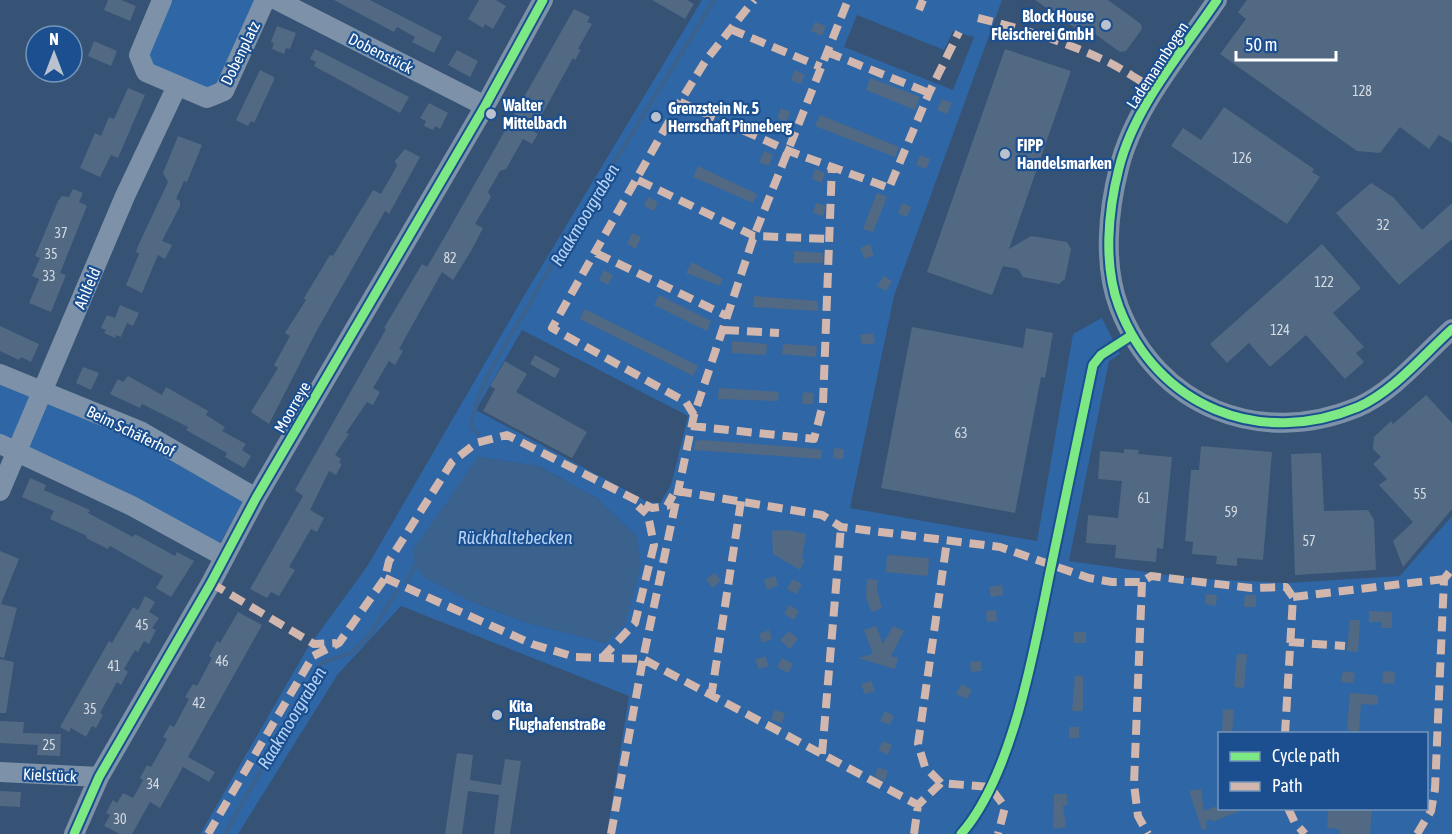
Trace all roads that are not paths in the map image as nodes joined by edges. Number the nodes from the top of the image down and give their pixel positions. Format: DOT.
graph roads {
  1 [pos="162,0"];
  2 [pos="265,0"];
  3 [pos="277,0"];
  4 [pos="543,0"];
  5 [pos="1217,0"];
  6 [pos="177,86"];
  7 [pos="485,106"];
  8 [pos="1452,329"];
  9 [pos="0,374"];
  10 [pos="44,391"];
  11 [pos="8,447"];
  12 [pos="0,491"];
  13 [pos="256,498"];
  14 [pos="225,557"];
  15 [pos="0,772"];
  16 [pos="99,777"];
  17 [pos="74,834"];
  1 -- 6 [label="street, Dobenplatz"];
  2 -- 6 [label="street, Dobenplatz"];
  3 -- 7 [label="street, Dobenstück"];
  4 -- 7 [label="street, Moorreye"];
  5 -- 8 [label="street, Lademannbogen"];
  6 -- 10 [label="street, Ahlfeld"];
  7 -- 13 [label="street, Moorreye"];
  9 -- 10 [label="street, Beim Schäferhof"];
  10 -- 11 [label="street, Ahlfeld"];
  10 -- 13 [label="street, Beim Schäferhof"];
  11 -- 12 [label="street, Ahlfeld"];
  11 -- 14 [label="street"];
  13 -- 14 [label="street, Moorreye"];
  14 -- 16 [label="street, Moorreye"];
  15 -- 16 [label="street, Kielstück"];
  16 -- 17 [label="street, Moorreye"];
}
